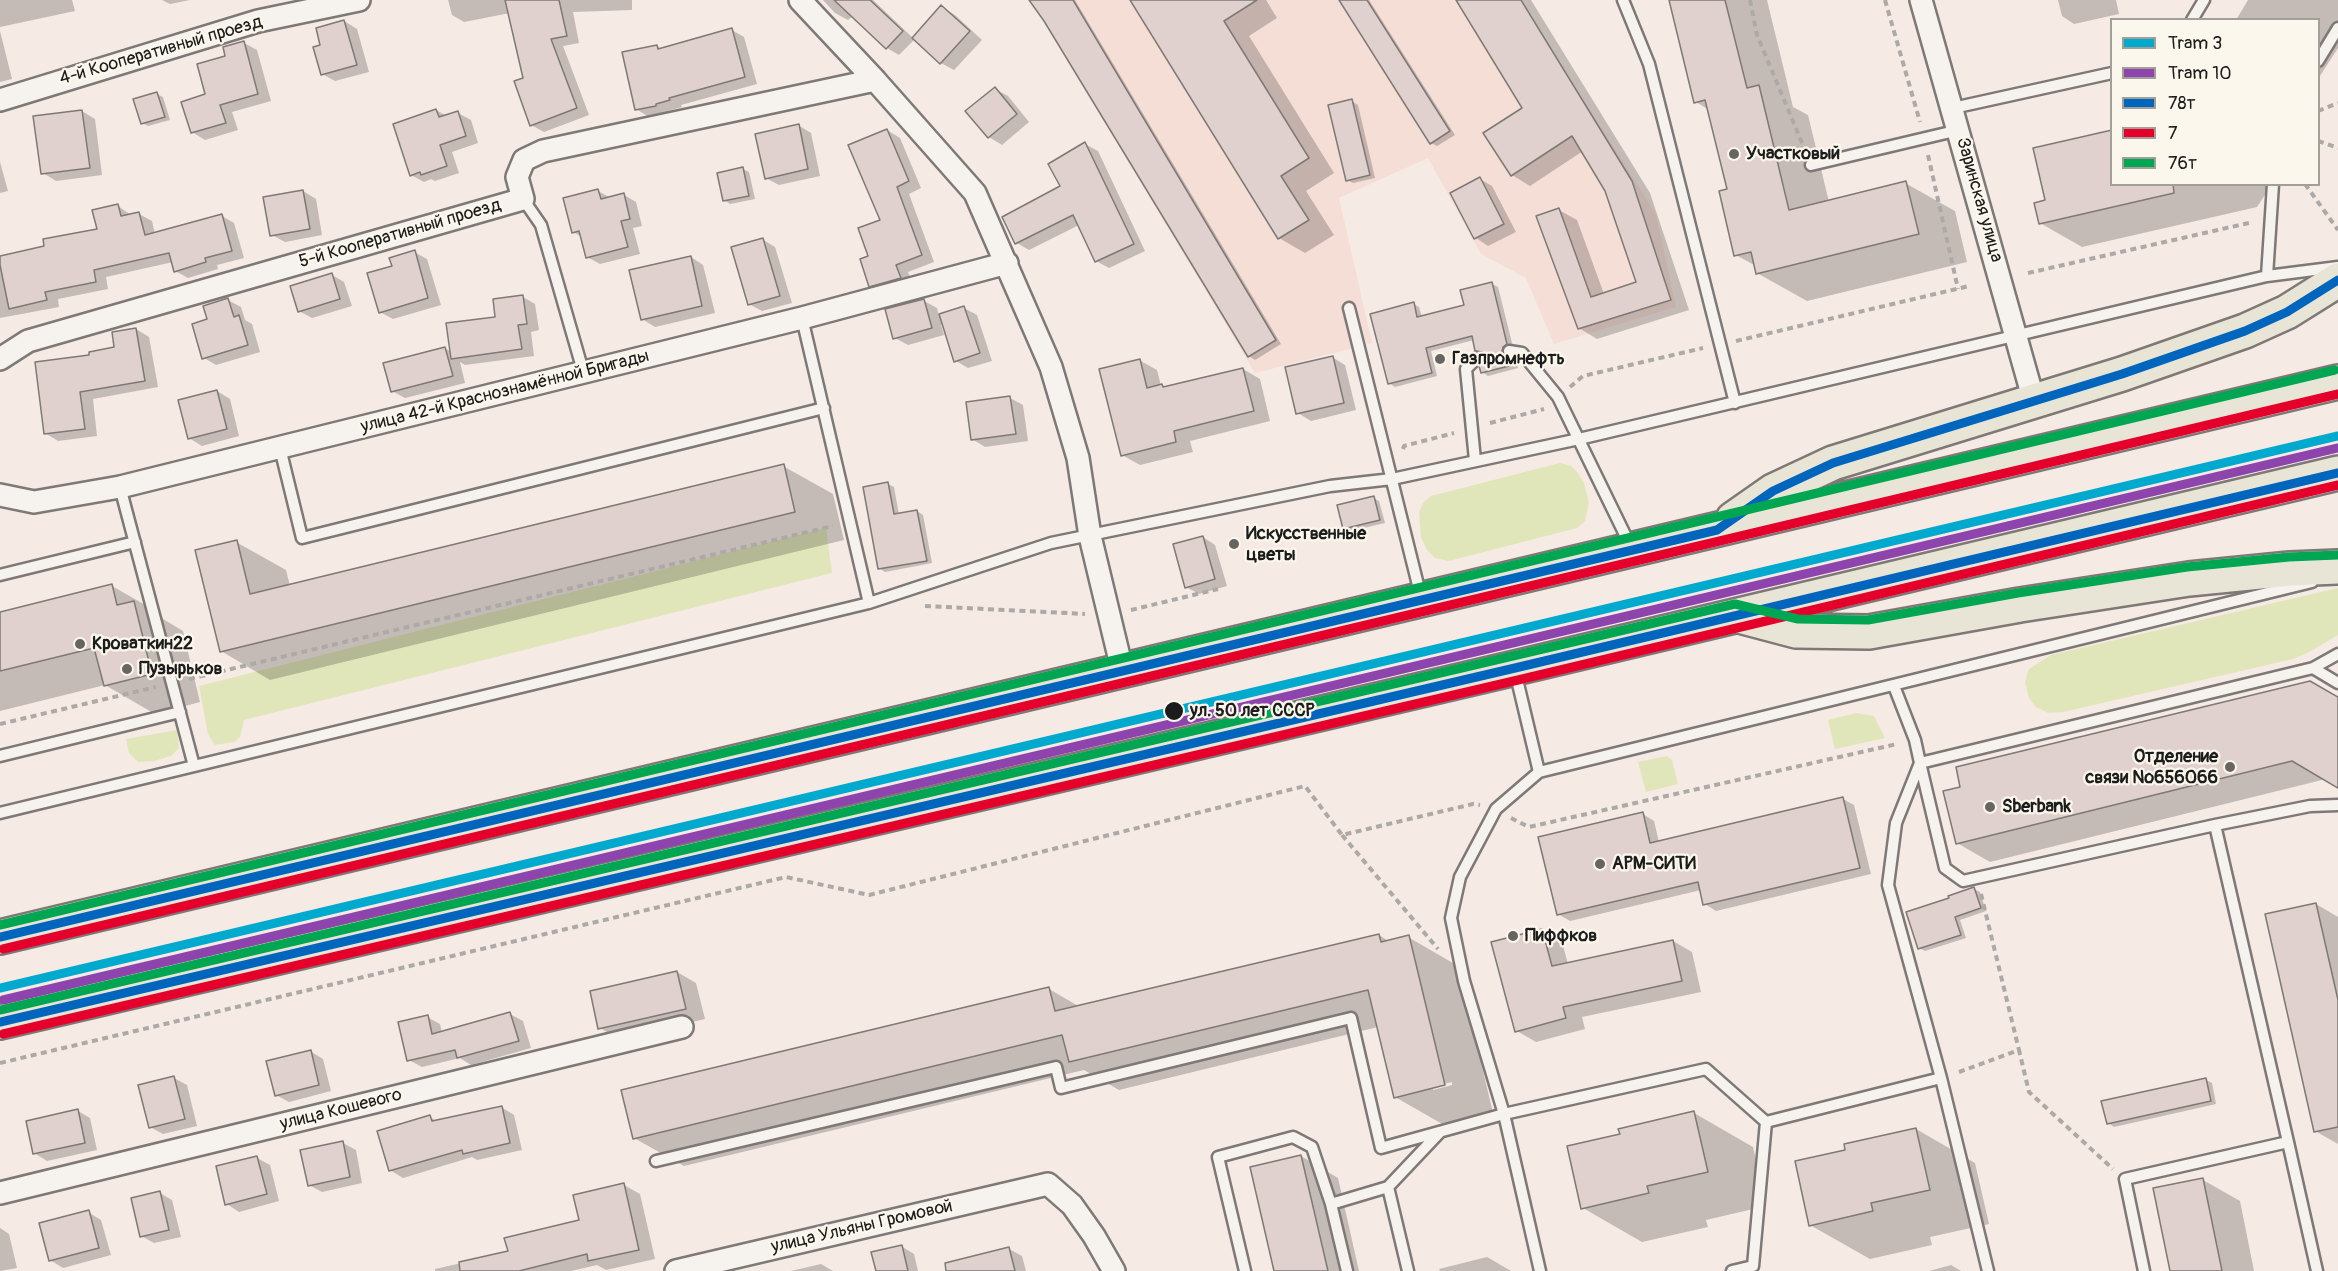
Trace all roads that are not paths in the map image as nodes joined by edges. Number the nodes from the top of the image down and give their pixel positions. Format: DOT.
graph roads {
  1 [pos="358,0"];
  2 [pos="800,0"];
  3 [pos="1623,0"];
  4 [pos="1921,0"];
  5 [pos="2204,0"];
  6 [pos="2193,18"];
  7 [pos="2338,28"];
  8 [pos="2320,58"];
  9 [pos="2110,73"];
  10 [pos="875,80"];
  11 [pos="0,100"];
  12 [pos="1953,108"];
  13 [pos="1959,130"];
  14 [pos="1811,165"];
  15 [pos="2273,186"];
  16 [pos="523,199"];
  17 [pos="1007,263"];
  18 [pos="2338,267"];
  19 [pos="2267,276"];
  20 [pos="2338,280"];
  21 [pos="1349,308"];
  22 [pos="802,318"];
  23 [pos="2017,336"];
  24 [pos="1509,351"];
  25 [pos="1477,358"];
  26 [pos="0,359"];
  27 [pos="583,371"];
  28 [pos="2338,382"];
  29 [pos="2034,401"];
  30 [pos="1735,403"];
  31 [pos="824,408"];
  32 [pos="1579,439"];
  33 [pos="280,448"];
  34 [pos="1475,460"];
  35 [pos="2338,473"];
  36 [pos="1392,479"];
  37 [pos="120,487"];
  38 [pos="0,495"];
  39 [pos="1717,530"];
  40 [pos="1090,536"];
  41 [pos="135,542"];
  42 [pos="1632,550"];
  43 [pos="2338,567"];
  44 [pos="0,575"];
  45 [pos="2338,575"];
  46 [pos="1422,600"];
  47 [pos="869,603"];
  48 [pos="1738,615"];
  49 [pos="2338,654"];
  50 [pos="1515,668"];
  51 [pos="2313,668"];
  52 [pos="1122,669"];
  53 [pos="2338,683"];
  54 [pos="1894,686"];
  55 [pos="180,712"];
  56 [pos="0,756"];
  57 [pos="1920,763"];
  58 [pos="194,766"];
  59 [pos="1539,772"];
  60 [pos="2338,805"];
  61 [pos="0,813"];
  62 [pos="2215,825"];
  63 [pos="0,937"];
  64 [pos="0,1022"];
  65 [pos="682,1027"];
  66 [pos="1941,1078"];
  67 [pos="1504,1114"];
  68 [pos="1766,1122"];
  69 [pos="1441,1132"];
  70 [pos="2288,1142"];
  71 [pos="656,1161"];
  72 [pos="1388,1187"];
  73 [pos="0,1193"];
  74 [pos="1331,1204"];
  75 [pos="676,1271"];
  76 [pos="1114,1271"];
  77 [pos="1245,1271"];
  78 [pos="1347,1271"];
  79 [pos="1408,1271"];
  80 [pos="1540,1271"];
  81 [pos="1732,1271"];
  82 [pos="1988,1271"];
  83 [pos="2144,1271"];
  84 [pos="2317,1271"];
  1 -- 11 [label="street, 4-й Кооперативный проезд"];
  2 -- 10 [label="street"];
  3 -- 30 [label="lane"];
  4 -- 12 [label="street, Заринская улица"];
  5 -- 6 [label="lane"];
  7 -- 8 [label="lane"];
  9 -- 12 [label="lane"];
  10 -- 16 [label="street, 5-й Кооперативный проезд"];
  10 -- 17 [label="street"];
  12 -- 13 [label="street, Заринская улица"];
  13 -- 14 [label="lane"];
  13 -- 23 [label="street, Заринская улица"];
  15 -- 19 [label="lane"];
  16 -- 26 [label="street, 5-й Кооперативный проезд"];
  16 -- 27 [label="lane"];
  17 -- 22 [label="street, улица 42-й Краснознамённой Бригады"];
  17 -- 40 [label="street"];
  18 -- 19 [label="lane"];
  19 -- 23 [label="lane"];
  20 -- 29 [label="main road"];
  21 -- 36 [label="lane"];
  22 -- 27 [label="street, улица 42-й Краснознамённой Бригады"];
  22 -- 31 [label="lane"];
  23 -- 29 [label="street, Заринская улица"];
  23 -- 30 [label="lane"];
  24 -- 32 [label="lane"];
  25 -- 34 [label="lane"];
  27 -- 33 [label="street, улица 42-й Краснознамённой Бригады"];
  28 -- 39 [label="main road"];
  29 -- 39 [label="main road"];
  30 -- 32 [label="lane"];
  31 -- 33 [label="lane"];
  31 -- 47 [label="lane"];
  32 -- 34 [label="lane"];
  32 -- 42 [label="lane"];
  33 -- 37 [label="street, улица 42-й Краснознамённой Бригады"];
  34 -- 36 [label="lane"];
  35 -- 48 [label="main road"];
  36 -- 40 [label="lane"];
  36 -- 46 [label="lane"];
  37 -- 38 [label="street, улица 42-й Краснознамённой Бригады"];
  37 -- 41 [label="lane"];
  39 -- 42 [label="main road"];
  40 -- 47 [label="lane"];
  40 -- 52 [label="street"];
  41 -- 44 [label="lane"];
  41 -- 55 [label="lane"];
  42 -- 46 [label="main road"];
  43 -- 48 [label="main road"];
  45 -- 54 [label="lane"];
  46 -- 52 [label="main road"];
  47 -- 58 [label="lane"];
  48 -- 50 [label="main road"];
  49 -- 51 [label="lane"];
  50 -- 59 [label="lane"];
  50 -- 64 [label="main road"];
  51 -- 53 [label="lane"];
  51 -- 57 [label="lane"];
  52 -- 63 [label="main road"];
  54 -- 57 [label="lane"];
  54 -- 59 [label="lane"];
  55 -- 56 [label="lane"];
  55 -- 58 [label="lane"];
  57 -- 62 [label="lane"];
  57 -- 66 [label="lane"];
  58 -- 61 [label="lane"];
  59 -- 67 [label="lane"];
  60 -- 62 [label="lane"];
  62 -- 70 [label="lane"];
  65 -- 73 [label="street, улица Кошевого"];
  66 -- 68 [label="lane"];
  66 -- 82 [label="lane"];
  67 -- 68 [label="lane"];
  67 -- 69 [label="lane"];
  67 -- 80 [label="lane"];
  68 -- 81 [label="lane"];
  69 -- 71 [label="lane"];
  69 -- 72 [label="lane"];
  70 -- 83 [label="lane"];
  70 -- 84 [label="lane"];
  72 -- 74 [label="lane"];
  72 -- 79 [label="lane"];
  74 -- 77 [label="lane"];
  74 -- 78 [label="lane"];
  75 -- 76 [label="street, улица Ульяны Громовой"];
}
